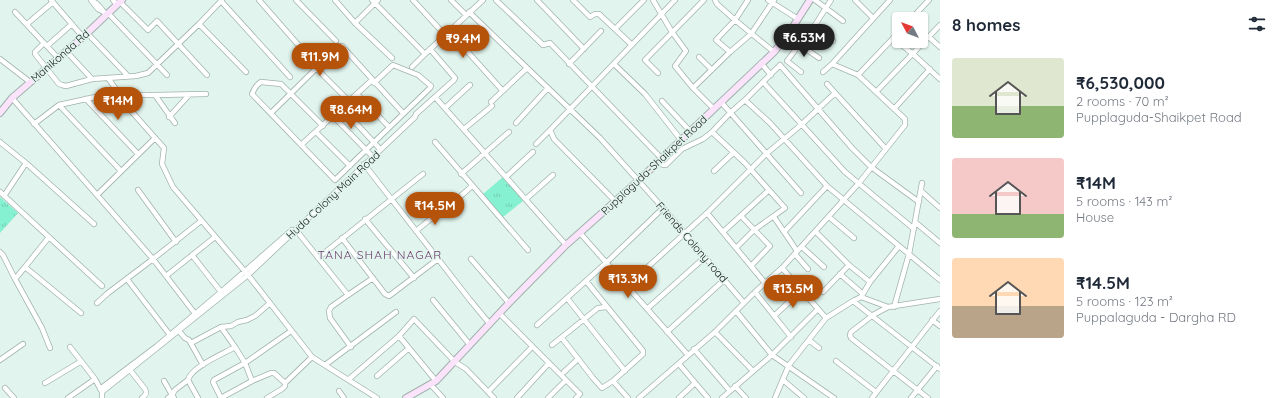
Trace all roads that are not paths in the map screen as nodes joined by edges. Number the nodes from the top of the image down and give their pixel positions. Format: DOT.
graph roads {
  1 [pos="91,0"];
  2 [pos="222,0"];
  3 [pos="259,0"];
  4 [pos="296,0"];
  5 [pos="335,0"];
  6 [pos="413,0"];
  7 [pos="451,0"];
  8 [pos="484,0"];
  9 [pos="496,0"];
  10 [pos="537,0"];
  11 [pos="573,0"];
  12 [pos="644,0"];
  13 [pos="653,0"];
  14 [pos="675,0"];
  15 [pos="704,0"];
  16 [pos="748,0"];
  17 [pos="810,0"];
  18 [pos="815,0"];
  19 [pos="831,0"];
  20 [pos="855,0"];
  21 [pos="890,0"];
  22 [pos="929,0"];
  23 [pos="52,1"];
  24 [pos="375,1"];
  25 [pos="717,1"];
  26 [pos="771,1"];
  27 [pos="118,2"];
  28 [pos="579,2"];
  29 [pos="826,8"];
  30 [pos="15,12"];
  31 [pos="918,12"];
  32 [pos="105,13"];
  33 [pos="467,14"];
  34 [pos="661,14"];
  35 [pos="798,18"];
  36 [pos="874,18"];
  37 [pos="735,20"];
  38 [pos="842,21"];
  39 [pos="355,23"];
  40 [pos="27,24"];
  41 [pos="72,24"];
  42 [pos="199,24"];
  43 [pos="815,25"];
  44 [pos="940,25"];
  45 [pos="615,29"];
  46 [pos="449,31"];
  47 [pos="600,31"];
  48 [pos="672,32"];
  49 [pos="751,34"];
  50 [pos="85,35"];
  51 [pos="445,35"];
  52 [pos="786,36"];
  53 [pos="929,37"];
  54 [pos="892,39"];
  55 [pos="336,41"];
  56 [pos="833,41"];
  57 [pos="46,44"];
  58 [pos="178,44"];
  59 [pos="632,45"];
  60 [pos="798,45"];
  61 [pos="940,47"];
  62 [pos="906,48"];
  63 [pos="430,49"];
  64 [pos="584,50"];
  65 [pos="66,51"];
  66 [pos="730,52"];
  67 [pos="774,52"];
  68 [pos="425,54"];
  69 [pos="913,54"];
  70 [pos="699,57"];
  71 [pos="58,58"];
  72 [pos="392,58"];
  73 [pos="819,58"];
  74 [pos="0,59"];
  75 [pos="761,63"];
  76 [pos="569,64"];
  77 [pos="614,64"];
  78 [pos="832,64"];
  79 [pos="157,66"];
  80 [pos="316,66"];
  81 [pos="412,67"];
  82 [pos="46,68"];
  83 [pos="527,68"];
  84 [pos="712,70"];
  85 [pos="930,70"];
  86 [pos="246,72"];
  87 [pos="801,72"];
  88 [pos="823,72"];
  89 [pos="658,73"];
  90 [pos="167,75"];
  91 [pos="207,75"];
  92 [pos="771,75"];
  93 [pos="858,75"];
  94 [pos="128,76"];
  95 [pos="290,77"];
  96 [pos="108,78"];
  97 [pos="92,79"];
  98 [pos="940,80"];
  99 [pos="373,81"];
  100 [pos="30,82"];
  101 [pos="763,82"];
  102 [pos="827,84"];
  103 [pos="470,85"];
  104 [pos="592,86"];
  105 [pos="548,88"];
  106 [pos="693,88"];
  107 [pos="502,90"];
  108 [pos="876,92"];
  109 [pos="119,93"];
  110 [pos="291,93"];
  111 [pos="835,93"];
  112 [pos="206,94"];
  113 [pos="357,94"];
  114 [pos="155,95"];
  115 [pos="189,95"];
  116 [pos="435,97"];
  117 [pos="12,98"];
  118 [pos="86,99"];
  119 [pos="745,100"];
  120 [pos="348,101"];
  121 [pos="662,101"];
  122 [pos="721,102"];
  123 [pos="58,105"];
  124 [pos="342,108"];
  125 [pos="445,108"];
  126 [pos="570,109"];
  127 [pos="714,109"];
  128 [pos="818,109"];
  129 [pos="894,109"];
  130 [pos="0,113"];
  131 [pos="271,113"];
  132 [pos="403,113"];
  133 [pos="730,113"];
  134 [pos="169,116"];
  135 [pos="333,116"];
  136 [pos="414,116"];
  137 [pos="175,123"];
  138 [pos="516,123"];
  139 [pos="34,124"];
  140 [pos="801,124"];
  141 [pos="323,126"];
  142 [pos="389,127"];
  143 [pos="464,129"];
  144 [pos="550,130"];
  145 [pos="690,131"];
  146 [pos="316,132"];
  147 [pos="509,132"];
  148 [pos="712,132"];
  149 [pos="155,138"];
  150 [pos="784,139"];
  151 [pos="681,140"];
  152 [pos="0,142"];
  153 [pos="373,142"];
  154 [pos="436,142"];
  155 [pos="536,144"];
  156 [pos="301,145"];
  157 [pos="379,148"];
  158 [pos="886,149"];
  159 [pos="366,150"];
  160 [pos="533,152"];
  161 [pos="485,153"];
  162 [pos="733,153"];
  163 [pos="138,154"];
  164 [pos="766,154"];
  165 [pos="371,155"];
  166 [pos="660,160"];
  167 [pos="26,163"];
  168 [pos="364,164"];
  169 [pos="350,166"];
  170 [pos="871,167"];
  171 [pos="750,169"];
  172 [pos="120,171"];
  173 [pos="714,171"];
  174 [pos="423,174"];
  175 [pos="461,174"];
  176 [pos="553,175"];
  177 [pos="506,177"];
  178 [pos="638,181"];
  179 [pos="922,183"];
  180 [pos="859,184"];
  181 [pos="472,186"];
  182 [pos="827,186"];
  183 [pos="138,190"];
  184 [pos="769,190"];
  185 [pos="921,191"];
  186 [pos="801,193"];
  187 [pos="2,194"];
  188 [pos="97,195"];
  189 [pos="392,199"];
  190 [pos="526,199"];
  191 [pos="615,200"];
  192 [pos="844,200"];
  193 [pos="454,202"];
  194 [pos="918,202"];
  195 [pos="444,208"];
  196 [pos="663,208"];
  197 [pos="940,208"];
  198 [pos="706,213"];
  199 [pos="741,216"];
  200 [pos="774,217"];
  201 [pos="829,217"];
  202 [pos="365,219"];
  203 [pos="201,221"];
  204 [pos="915,222"];
  205 [pos="94,224"];
  206 [pos="914,229"];
  207 [pos="296,230"];
  208 [pos="754,230"];
  209 [pos="416,231"];
  210 [pos="723,232"];
  211 [pos="784,232"];
  212 [pos="816,232"];
  213 [pos="580,233"];
  214 [pos="684,234"];
  215 [pos="49,237"];
  216 [pos="215,237"];
  217 [pos="342,238"];
  218 [pos="854,238"];
  219 [pos="176,242"];
  220 [pos="940,243"];
  221 [pos="566,245"];
  222 [pos="898,246"];
  223 [pos="802,247"];
  224 [pos="736,248"];
  225 [pos="528,250"];
  226 [pos="0,252"];
  227 [pos="796,253"];
  228 [pos="909,254"];
  229 [pos="192,255"];
  230 [pos="705,257"];
  231 [pos="318,258"];
  232 [pos="153,259"];
  233 [pos="438,259"];
  234 [pos="471,259"];
  235 [pos="607,262"];
  236 [pos="849,265"];
  237 [pos="751,266"];
  238 [pos="824,266"];
  239 [pos="25,267"];
  240 [pos="782,268"];
  241 [pos="808,269"];
  242 [pos="247,274"];
  243 [pos="840,274"];
  244 [pos="166,276"];
  245 [pos="373,278"];
  246 [pos="414,278"];
  247 [pos="15,279"];
  248 [pos="127,279"];
  249 [pos="724,280"];
  250 [pos="940,280"];
  251 [pos="586,281"];
  252 [pos="870,282"];
  253 [pos="765,283"];
  254 [pos="102,286"];
  255 [pos="627,286"];
  256 [pos="802,291"];
  257 [pos="222,292"];
  258 [pos="755,292"];
  259 [pos="823,292"];
  260 [pos="348,294"];
  261 [pos="862,296"];
  262 [pos="567,298"];
  263 [pos="940,299"];
  264 [pos="433,300"];
  265 [pos="853,301"];
  266 [pos="97,303"];
  267 [pos="270,303"];
  268 [pos="509,303"];
  269 [pos="744,303"];
  270 [pos="607,307"];
  271 [pos="888,307"];
  272 [pos="894,307"];
  273 [pos="647,309"];
  274 [pos="818,309"];
  275 [pos="736,311"];
  276 [pos="940,311"];
  277 [pos="396,312"];
  278 [pos="81,313"];
  279 [pos="499,313"];
  280 [pos="196,315"];
  281 [pos="774,316"];
  282 [pos="873,316"];
  283 [pos="826,318"];
  284 [pos="583,319"];
  285 [pos="932,320"];
  286 [pos="490,323"];
  287 [pos="537,325"];
  288 [pos="940,326"];
  289 [pos="220,327"];
  290 [pos="178,330"];
  291 [pos="291,331"];
  292 [pos="667,332"];
  293 [pos="715,332"];
  294 [pos="170,334"];
  295 [pos="399,336"];
  296 [pos="791,337"];
  297 [pos="562,338"];
  298 [pos="809,340"];
  299 [pos="191,343"];
  300 [pos="23,344"];
  301 [pos="470,345"];
  302 [pos="552,345"];
  303 [pos="70,347"];
  304 [pos="234,347"];
  305 [pos="351,347"];
  306 [pos="532,347"];
  307 [pos="912,347"];
  308 [pos="50,348"];
  309 [pos="409,348"];
  310 [pos="818,348"];
  311 [pos="694,349"];
  312 [pos="688,354"];
  313 [pos="772,355"];
  314 [pos="312,357"];
  315 [pos="578,359"];
  316 [pos="0,360"];
  317 [pos="836,361"];
  318 [pos="80,362"];
  319 [pos="244,362"];
  320 [pos="454,362"];
  321 [pos="549,363"];
  322 [pos="679,364"];
  323 [pos="203,365"];
  324 [pos="325,365"];
  325 [pos="789,366"];
  326 [pos="938,367"];
  327 [pos="130,370"];
  328 [pos="893,370"];
  329 [pos="624,371"];
  330 [pos="564,372"];
  331 [pos="753,372"];
  332 [pos="377,376"];
  333 [pos="94,379"];
  334 [pos="349,379"];
  335 [pos="188,380"];
  336 [pos="566,380"];
  337 [pos="783,380"];
  338 [pos="164,381"];
  339 [pos="252,381"];
  340 [pos="613,381"];
  341 [pos="45,383"];
  342 [pos="285,383"];
  343 [pos="433,383"];
  344 [pos="696,383"];
  345 [pos="735,386"];
  346 [pos="5,388"];
  347 [pos="151,388"];
  348 [pos="101,390"];
  349 [pos="339,390"];
  350 [pos="918,390"];
  351 [pos="730,391"];
  352 [pos="146,392"];
  353 [pos="488,392"];
  354 [pos="876,392"];
  355 [pos="171,397"];
  356 [pos="14,398"];
  357 [pos="68,398"];
  358 [pos="102,398"];
  359 [pos="142,398"];
  360 [pos="198,398"];
  361 [pos="221,398"];
  362 [pos="267,398"];
  363 [pos="344,398"];
  364 [pos="377,398"];
  365 [pos="406,398"];
  366 [pos="443,398"];
  367 [pos="494,398"];
  368 [pos="517,398"];
  369 [pos="548,398"];
  370 [pos="576,398"];
  371 [pos="628,398"];
  372 [pos="639,398"];
  373 [pos="679,398"];
  374 [pos="708,398"];
  375 [pos="722,398"];
  376 [pos="746,398"];
  377 [pos="775,398"];
  378 [pos="804,398"];
  379 [pos="834,398"];
  380 [pos="872,398"];
  381 [pos="911,398"];
  382 [pos="928,398"];
  1 -- 32 [label="street"];
  2 -- 42 [label="street"];
  2 -- 95 [label="street"];
  3 -- 80 [label="street"];
  4 -- 55 [label="street"];
  5 -- 39 [label="street"];
  6 -- 51 [label="street"];
  7 -- 33 [label="street, Friends Colony road"];
  8 -- 33 [label="street"];
  9 -- 76 [label="street"];
  10 -- 64 [label="street"];
  11 -- 28 [label="street"];
  12 -- 45 [label="street"];
  13 -- 34 [label="street"];
  14 -- 34 [label="street"];
  15 -- 48 [label="street"];
  16 -- 37 [label="street"];
  17 -- 35 [label="street, Pupplaguda-Shaikpet Road"];
  18 -- 29 [label="street"];
  19 -- 29 [label="street"];
  20 -- 36 [label="street"];
  21 -- 36 [label="street"];
  22 -- 31 [label="street"];
  23 -- 40 [label="street"];
  23 -- 41 [label="street"];
  24 -- 39 [label="street"];
  24 -- 68 [label="street"];
  25 -- 37 [label="street"];
  26 -- 35 [label="street"];
  26 -- 49 [label="street"];
  27 -- 32 [label="street, Manikonda Rd"];
  27 -- 58 [label="street"];
  28 -- 45 [label="street"];
  29 -- 38 [label="street"];
  29 -- 43 [label="street"];
  30 -- 40 [label="street"];
  32 -- 50 [label="street, Manikonda Rd"];
  32 -- 79 [label="street"];
  33 -- 46 [label="street"];
  33 -- 83 [label="street, Friends Colony road"];
  34 -- 48 [label="street"];
  34 -- 59 [label="street"];
  35 -- 52 [label="street, Pupplaguda-Shaikpet Road"];
  36 -- 78 [label="street"];
  37 -- 49 [label="street"];
  37 -- 66 [label="street"];
  39 -- 72 [label="street"];
  40 -- 57 [label="street"];
  41 -- 50 [label="street"];
  41 -- 57 [label="street"];
  42 -- 58 [label="street"];
  42 -- 86 [label="street"];
  43 -- 56 [label="street"];
  43 -- 60 [label="street"];
  44 -- 53 [label="street"];
  45 -- 59 [label="street"];
  46 -- 51 [label="street"];
  46 -- 107 [label="street"];
  47 -- 64 [label="street"];
  48 -- 89 [label="street"];
  48 -- 106 [label="street"];
  49 -- 66 [label="street"];
  49 -- 67 [label="street"];
  50 -- 65 [label="street, Manikonda Rd"];
  50 -- 94 [label="street"];
  51 -- 63 [label="street"];
  52 -- 60 [label="street"];
  52 -- 67 [label="street, Pupplaguda-Shaikpet Road"];
  53 -- 61 [label="street"];
  53 -- 69 [label="street"];
  54 -- 93 [label="street"];
  57 -- 71 [label="street"];
  57 -- 82 [label="street"];
  58 -- 79 [label="street"];
  58 -- 91 [label="street"];
  59 -- 77 [label="street"];
  60 -- 73 [label="street"];
  60 -- 87 [label="street"];
  62 -- 69 [label="street"];
  63 -- 68 [label="street"];
  63 -- 116 [label="street, Huda Colony Main Road"];
  64 -- 76 [label="street"];
  65 -- 71 [label="street, Manikonda Rd"];
  65 -- 97 [label="street"];
  66 -- 84 [label="street"];
  67 -- 75 [label="street, Pupplaguda-Shaikpet Road"];
  68 -- 81 [label="street"];
  69 -- 85 [label="street"];
  69 -- 108 [label="street"];
  70 -- 84 [label="street"];
  71 -- 82 [label="street, Manikonda Rd"];
  74 -- 100 [label="street"];
  75 -- 92 [label="street"];
  75 -- 122 [label="street, Pupplaguda-Shaikpet Road"];
  76 -- 104 [label="street"];
  77 -- 104 [label="street"];
  77 -- 151 [label="street"];
  78 -- 88 [label="street"];
  78 -- 93 [label="street"];
  79 -- 90 [label="street"];
  79 -- 94 [label="street"];
  80 -- 99 [label="street"];
  80 -- 110 [label="street"];
  80 -- 120 [label="street"];
  82 -- 97 [label="street"];
  82 -- 100 [label="street, Manikonda Rd"];
  83 -- 105 [label="street, Friends Colony road"];
  83 -- 107 [label="street"];
  84 -- 106 [label="street"];
  85 -- 98 [label="street"];
  85 -- 129 [label="street"];
  92 -- 101 [label="street"];
  92 -- 128 [label="street"];
  93 -- 108 [label="street"];
  94 -- 96 [label="street"];
  96 -- 97 [label="street"];
  96 -- 109 [label="street"];
  99 -- 113 [label="street"];
  99 -- 132 [label="street"];
  99 -- 132 [label="street"];
  100 -- 117 [label="street, Manikonda Rd"];
  101 -- 119 [label="street"];
  101 -- 140 [label="street"];
  102 -- 111 [label="street"];
  103 -- 125 [label="street"];
  104 -- 126 [label="street"];
  104 -- 166 [label="street"];
  105 -- 126 [label="street, Friends Colony road"];
  105 -- 138 [label="street"];
  106 -- 127 [label="street"];
  107 -- 143 [label="street"];
  108 -- 129 [label="street"];
  109 -- 114 [label="street"];
  109 -- 118 [label="street"];
  109 -- 149 [label="street"];
  110 -- 131 [label="street"];
  110 -- 131 [label="street"];
  110 -- 141 [label="street"];
  111 -- 128 [label="street"];
  111 -- 158 [label="street"];
  112 -- 115 [label="street"];
  113 -- 120 [label="street"];
  113 -- 142 [label="street"];
  114 -- 115 [label="street"];
  114 -- 134 [label="street"];
  115 -- 134 [label="street"];
  116 -- 125 [label="street"];
  116 -- 136 [label="street, Huda Colony Main Road"];
  117 -- 130 [label="street, Manikonda Rd"];
  117 -- 139 [label="street"];
  118 -- 123 [label="street"];
  118 -- 163 [label="street"];
  119 -- 133 [label="street"];
  119 -- 150 [label="street"];
  120 -- 124 [label="street"];
  121 -- 145 [label="street"];
  122 -- 127 [label="street, Pupplaguda-Shaikpet Road"];
  122 -- 133 [label="street"];
  123 -- 139 [label="street"];
  123 -- 172 [label="street"];
  124 -- 135 [label="street"];
  124 -- 153 [label="street"];
  125 -- 143 [label="street"];
  126 -- 144 [label="street"];
  126 -- 178 [label="street, Friends Colony road"];
  127 -- 145 [label="street, Pupplaguda-Shaikpet Road"];
  128 -- 140 [label="street"];
  128 -- 170 [label="street"];
  129 -- 158 [label="street"];
  131 -- 156 [label="street"];
  132 -- 142 [label="street"];
  133 -- 148 [label="street"];
  133 -- 164 [label="street"];
  134 -- 137 [label="street"];
  135 -- 141 [label="street"];
  135 -- 159 [label="street"];
  136 -- 157 [label="street"];
  136 -- 168 [label="street, Huda Colony Main Road"];
  139 -- 188 [label="street"];
  140 -- 150 [label="street"];
  140 -- 180 [label="street"];
  141 -- 146 [label="street"];
  142 -- 153 [label="street"];
  143 -- 161 [label="street"];
  144 -- 155 [label="street"];
  144 -- 191 [label="street"];
  145 -- 151 [label="street, Pupplaguda-Shaikpet Road"];
  146 -- 156 [label="street"];
  146 -- 169 [label="street"];
  147 -- 161 [label="street"];
  148 -- 162 [label="street"];
  148 -- 166 [label="street"];
  149 -- 163 [label="street"];
  149 -- 203 [label="street"];
  150 -- 164 [label="street"];
  150 -- 182 [label="street"];
  151 -- 166 [label="street, Pupplaguda-Shaikpet Road"];
  152 -- 167 [label="street"];
  153 -- 157 [label="street"];
  153 -- 159 [label="street"];
  154 -- 175 [label="street"];
  156 -- 169 [label="street"];
  157 -- 165 [label="street"];
  158 -- 170 [label="street"];
  159 -- 165 [label="street"];
  159 -- 169 [label="street"];
  160 -- 177 [label="street"];
  161 -- 175 [label="street"];
  161 -- 177 [label="street"];
  162 -- 171 [label="street"];
  162 -- 173 [label="street"];
  163 -- 172 [label="street"];
  164 -- 171 [label="street"];
  164 -- 186 [label="street"];
  165 -- 168 [label="street"];
  166 -- 178 [label="street, Pupplaguda-Shaikpet Road"];
  167 -- 187 [label="street"];
  167 -- 205 [label="street"];
  168 -- 189 [label="street"];
  168 -- 207 [label="street, Huda Colony Main Road"];
  168 -- 242 [label="street"];
  170 -- 180 [label="street"];
  170 -- 194 [label="street"];
  171 -- 184 [label="street"];
  171 -- 198 [label="street"];
  172 -- 188 [label="street"];
  174 -- 189 [label="street"];
  175 -- 181 [label="street"];
  176 -- 190 [label="street"];
  177 -- 190 [label="street"];
  178 -- 191 [label="street, Pupplaguda-Shaikpet Road"];
  178 -- 196 [label="street, Friends Colony road"];
  179 -- 185 [label="street"];
  180 -- 192 [label="street"];
  180 -- 206 [label="street"];
  181 -- 193 [label="street"];
  181 -- 225 [label="street"];
  182 -- 192 [label="street"];
  182 -- 211 [label="street"];
  183 -- 219 [label="street"];
  184 -- 199 [label="street"];
  184 -- 200 [label="street"];
  185 -- 194 [label="street"];
  185 -- 197 [label="street"];
  187 -- 215 [label="street"];
  188 -- 232 [label="street"];
  189 -- 202 [label="street"];
  189 -- 209 [label="street"];
  190 -- 221 [label="street"];
  191 -- 213 [label="street, Pupplaguda-Shaikpet Road"];
  192 -- 201 [label="street"];
  192 -- 222 [label="street"];
  194 -- 204 [label="street"];
  195 -- 209 [label="street"];
  196 -- 214 [label="street, Friends Colony road"];
  196 -- 235 [label="street"];
  198 -- 210 [label="street"];
  198 -- 214 [label="street"];
  199 -- 208 [label="street"];
  199 -- 210 [label="street"];
  200 -- 208 [label="street"];
  200 -- 211 [label="street"];
  201 -- 212 [label="street"];
  201 -- 218 [label="street"];
  202 -- 217 [label="street"];
  202 -- 246 [label="street"];
  203 -- 216 [label="street"];
  203 -- 219 [label="street"];
  204 -- 206 [label="street"];
  204 -- 220 [label="street"];
  206 -- 228 [label="street"];
  207 -- 231 [label="street"];
  207 -- 242 [label="street, Huda Colony Main Road"];
  208 -- 224 [label="street"];
  208 -- 237 [label="street"];
  209 -- 233 [label="street"];
  210 -- 224 [label="street"];
  211 -- 227 [label="street"];
  212 -- 223 [label="street"];
  212 -- 236 [label="street"];
  213 -- 221 [label="street, Pupplaguda-Shaikpet Road"];
  213 -- 235 [label="street"];
  214 -- 230 [label="street, Friends Colony road"];
  214 -- 255 [label="street"];
  215 -- 239 [label="street"];
  215 -- 254 [label="street"];
  216 -- 229 [label="street"];
  216 -- 242 [label="street"];
  217 -- 231 [label="street"];
  217 -- 245 [label="street"];
  219 -- 232 [label="street"];
  221 -- 268 [label="street, Pupplaguda-Shaikpet Road"];
  222 -- 228 [label="street"];
  222 -- 252 [label="street"];
  223 -- 227 [label="street"];
  223 -- 238 [label="street"];
  224 -- 237 [label="street"];
  226 -- 247 [label="street"];
  227 -- 240 [label="street"];
  227 -- 241 [label="street"];
  228 -- 250 [label="street"];
  228 -- 272 [label="street"];
  229 -- 244 [label="street"];
  229 -- 257 [label="street"];
  230 -- 249 [label="street, Friends Colony road"];
  230 -- 273 [label="street"];
  231 -- 260 [label="street"];
  232 -- 244 [label="street"];
  232 -- 248 [label="street"];
  233 -- 246 [label="street"];
  233 -- 286 [label="street"];
  234 -- 268 [label="street"];
  235 -- 251 [label="street"];
  235 -- 255 [label="street"];
  236 -- 243 [label="street"];
  236 -- 252 [label="street"];
  237 -- 253 [label="street"];
  239 -- 247 [label="street"];
  239 -- 278 [label="street"];
  240 -- 253 [label="street"];
  240 -- 256 [label="street"];
  242 -- 257 [label="street"];
  242 -- 267 [label="street"];
  242 -- 280 [label="street"];
  243 -- 259 [label="street"];
  243 -- 261 [label="street"];
  244 -- 280 [label="street"];
  245 -- 246 [label="street"];
  245 -- 260 [label="street"];
  247 -- 308 [label="street"];
  248 -- 266 [label="street"];
  248 -- 294 [label="street"];
  249 -- 269 [label="street, Friends Colony road"];
  249 -- 292 [label="street"];
  251 -- 262 [label="street"];
  251 -- 270 [label="street"];
  252 -- 261 [label="street"];
  253 -- 258 [label="street"];
  255 -- 273 [label="street"];
  256 -- 274 [label="street"];
  256 -- 281 [label="street"];
  257 -- 280 [label="street"];
  258 -- 269 [label="street"];
  258 -- 281 [label="street"];
  260 -- 305 [label="street"];
  261 -- 265 [label="street"];
  261 -- 271 [label="street"];
  262 -- 284 [label="street"];
  262 -- 287 [label="street"];
  263 -- 272 [label="street"];
  264 -- 301 [label="street"];
  265 -- 282 [label="street"];
  265 -- 283 [label="street"];
  267 -- 289 [label="street"];
  267 -- 291 [label="street"];
  268 -- 279 [label="street, Pupplaguda-Shaikpet Road"];
  269 -- 275 [label="street"];
  270 -- 284 [label="street"];
  270 -- 329 [label="street"];
  271 -- 272 [label="street"];
  271 -- 282 [label="street"];
  273 -- 292 [label="street"];
  274 -- 283 [label="street"];
  274 -- 296 [label="street"];
  275 -- 293 [label="street"];
  275 -- 313 [label="street"];
  276 -- 285 [label="street"];
  277 -- 305 [label="street"];
  279 -- 286 [label="street, Pupplaguda-Shaikpet Road"];
  279 -- 306 [label="street"];
  280 -- 290 [label="street"];
  281 -- 296 [label="street"];
  282 -- 307 [label="street"];
  282 -- 328 [label="street"];
  283 -- 298 [label="street"];
  284 -- 297 [label="street"];
  284 -- 329 [label="street"];
  285 -- 288 [label="street"];
  285 -- 307 [label="street"];
  286 -- 301 [label="street, Pupplaguda-Shaikpet Road"];
  289 -- 299 [label="street"];
  289 -- 304 [label="street"];
  290 -- 294 [label="street"];
  290 -- 299 [label="street"];
  290 -- 327 [label="street"];
  291 -- 314 [label="street"];
  291 -- 319 [label="street"];
  292 -- 312 [label="street"];
  293 -- 311 [label="street"];
  293 -- 331 [label="street"];
  294 -- 348 [label="street"];
  295 -- 309 [label="street"];
  295 -- 320 [label="street"];
  295 -- 334 [label="street"];
  296 -- 313 [label="street"];
  297 -- 302 [label="street"];
  297 -- 315 [label="street"];
  298 -- 310 [label="street"];
  298 -- 325 [label="street"];
  299 -- 323 [label="street"];
  300 -- 316 [label="street"];
  301 -- 320 [label="street, Pupplaguda-Shaikpet Road"];
  303 -- 318 [label="street"];
  304 -- 319 [label="street"];
  304 -- 323 [label="street"];
  305 -- 324 [label="street"];
  306 -- 321 [label="street"];
  306 -- 353 [label="street"];
  307 -- 326 [label="street"];
  307 -- 328 [label="street"];
  309 -- 332 [label="street"];
  309 -- 343 [label="street"];
  311 -- 312 [label="street"];
  311 -- 351 [label="street"];
  312 -- 322 [label="street"];
  313 -- 325 [label="street"];
  313 -- 331 [label="street"];
  314 -- 324 [label="street"];
  314 -- 342 [label="street"];
  315 -- 330 [label="street"];
  315 -- 340 [label="street"];
  317 -- 354 [label="street"];
  318 -- 333 [label="street"];
  318 -- 341 [label="street"];
  319 -- 339 [label="street"];
  319 -- 361 [label="street"];
  320 -- 343 [label="street, Pupplaguda-Shaikpet Road"];
  320 -- 353 [label="street"];
  321 -- 336 [label="street"];
  321 -- 368 [label="street"];
  322 -- 344 [label="street"];
  322 -- 372 [label="street"];
  323 -- 335 [label="street"];
  324 -- 334 [label="street"];
  325 -- 337 [label="street"];
  325 -- 379 [label="street"];
  326 -- 350 [label="street"];
  327 -- 348 [label="street"];
  327 -- 352 [label="street"];
  328 -- 350 [label="street"];
  328 -- 354 [label="street"];
  329 -- 340 [label="street"];
  331 -- 345 [label="street"];
  333 -- 348 [label="street"];
  333 -- 357 [label="street"];
  334 -- 364 [label="street"];
  335 -- 355 [label="street"];
  335 -- 360 [label="street"];
  336 -- 369 [label="street"];
  336 -- 370 [label="street"];
  337 -- 377 [label="street"];
  337 -- 378 [label="street"];
  338 -- 355 [label="street"];
  339 -- 342 [label="street"];
  339 -- 361 [label="street"];
  340 -- 371 [label="street"];
  342 -- 362 [label="street"];
  343 -- 365 [label="street, Pupplaguda-Shaikpet Road"];
  343 -- 366 [label="street"];
  344 -- 373 [label="street"];
  344 -- 374 [label="street"];
  345 -- 351 [label="street"];
  345 -- 376 [label="street"];
  346 -- 356 [label="street"];
  347 -- 352 [label="street"];
  348 -- 358 [label="street"];
  349 -- 363 [label="street"];
  350 -- 381 [label="street"];
  350 -- 382 [label="street"];
  351 -- 375 [label="street"];
  352 -- 359 [label="street"];
  353 -- 367 [label="street"];
  354 -- 380 [label="street"];
}
